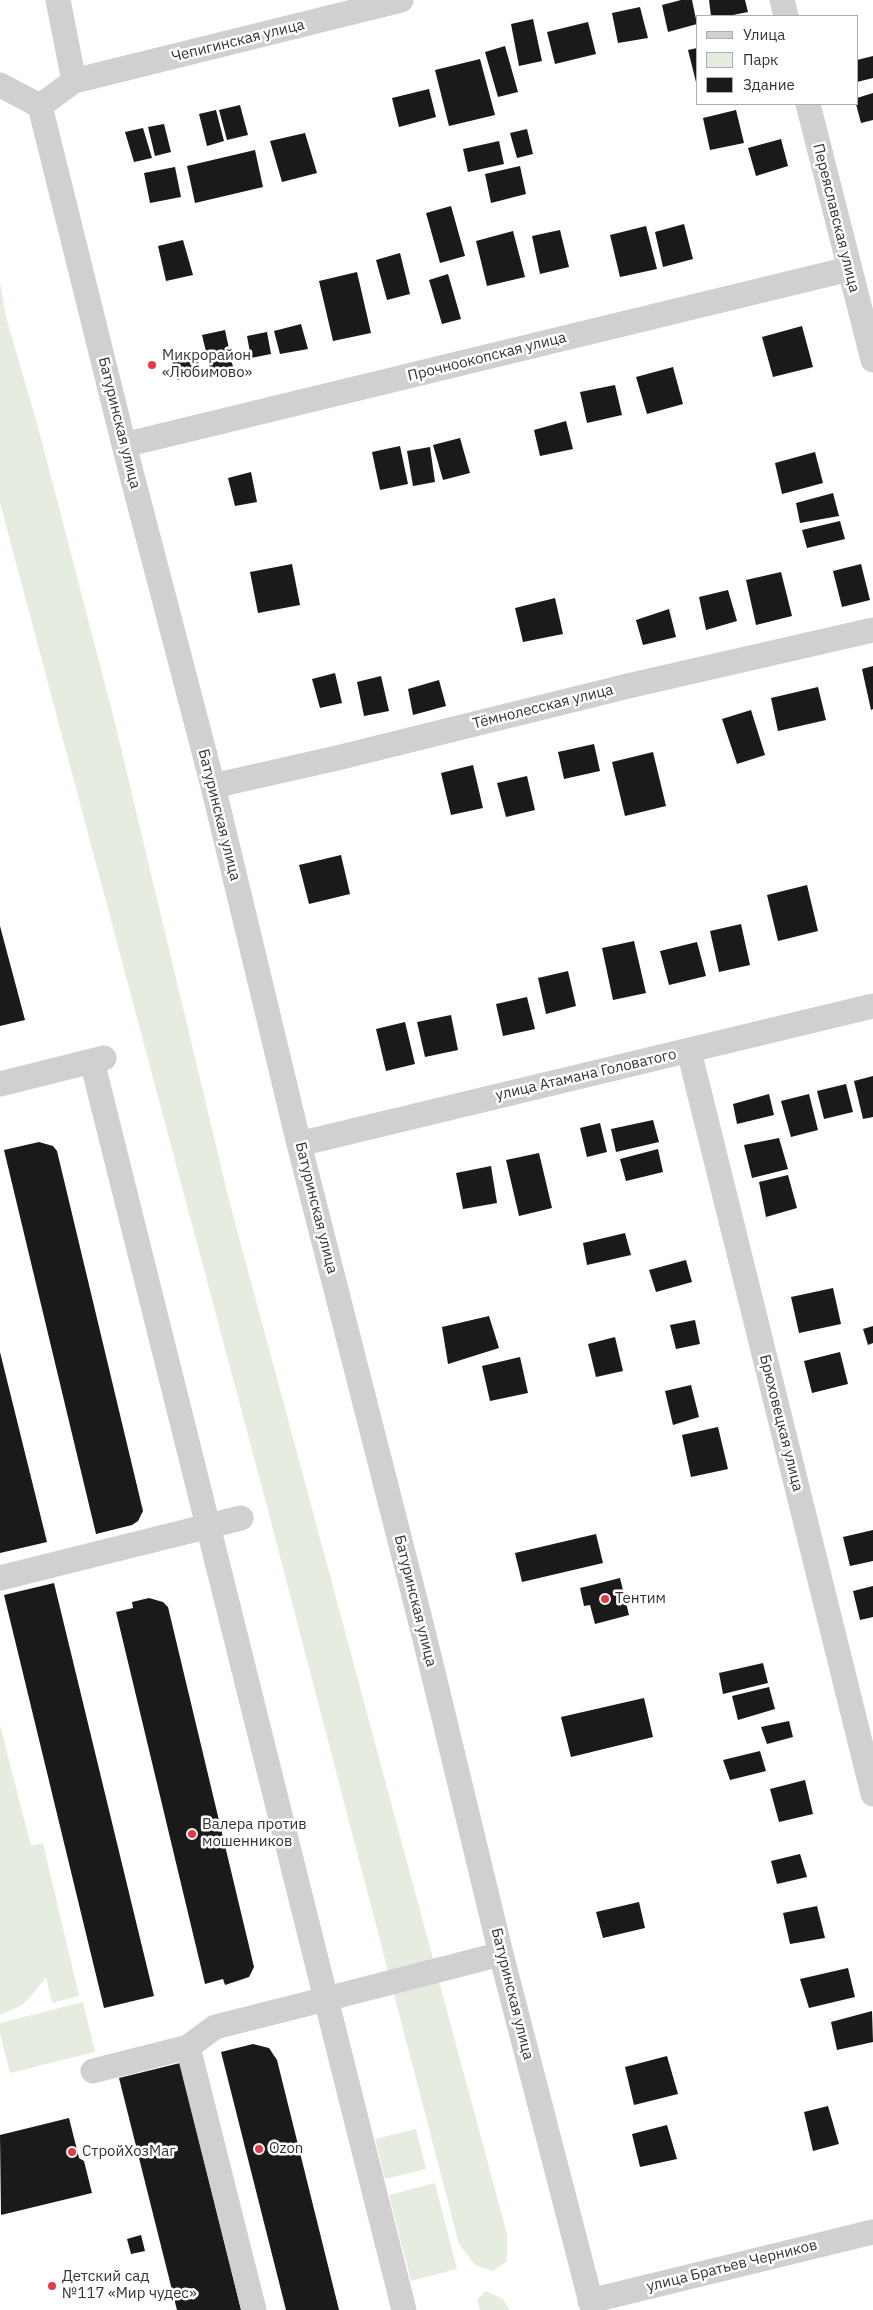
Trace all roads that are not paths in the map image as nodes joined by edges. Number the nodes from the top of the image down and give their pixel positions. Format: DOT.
graph roads {
  1 [pos="58,0"];
  2 [pos="402,0"];
  3 [pos="782,0"];
  4 [pos="786,15"];
  5 [pos="74,81"];
  6 [pos="0,85"];
  7 [pos="808,105"];
  8 [pos="40,106"];
  9 [pos="849,269"];
  10 [pos="873,360"];
  11 [pos="124,445"];
  12 [pos="873,630"];
  13 [pos="212,786"];
  14 [pos="873,1006"];
  15 [pos="689,1051"];
  16 [pos="0,1084"];
  17 [pos="299,1144"];
  18 [pos="241,1518"];
  19 [pos="207,1526"];
  20 [pos="0,1578"];
  21 [pos="873,1794"];
  22 [pos="501,1954"];
  23 [pos="326,1999"];
  24 [pos="188,2047"];
  25 [pos="93,2071"];
  26 [pos="873,2232"];
  27 [pos="592,2306"];
  28 [pos="254,2310"];
  29 [pos="404,2310"];
  1 -- 5 [label="street"];
  2 -- 5 [label="street, Чепигинская улица"];
  3 -- 4 [label="street"];
  5 -- 8 [label="street"];
  6 -- 8 [label="street"];
  7 -- 9 [label="street, Переяславская улица"];
  8 -- 11 [label="street, Батуринская улица"];
  9 -- 10 [label="street, Переяславская улица"];
  9 -- 11 [label="street, Прочноокопская улица"];
  11 -- 13 [label="street, Батуринская улица"];
  12 -- 13 [label="street, Тёмнолесская улица"];
  13 -- 17 [label="street, Батуринская улица"];
  14 -- 15 [label="street, улица Атамана Головатого"];
  15 -- 17 [label="street, улица Атамана Головатого"];
  15 -- 21 [label="street, Брюховецкая улица"];
  16 -- 19 [label="street"];
  17 -- 22 [label="street, Батуринская улица"];
  18 -- 19 [label="street"];
  19 -- 20 [label="street"];
  19 -- 23 [label="street"];
  22 -- 23 [label="street"];
  22 -- 27 [label="street, Батуринская улица"];
  23 -- 24 [label="street"];
  23 -- 29 [label="street"];
  24 -- 25 [label="street"];
  24 -- 28 [label="street"];
  26 -- 27 [label="street, улица Братьев Черников"];
}
